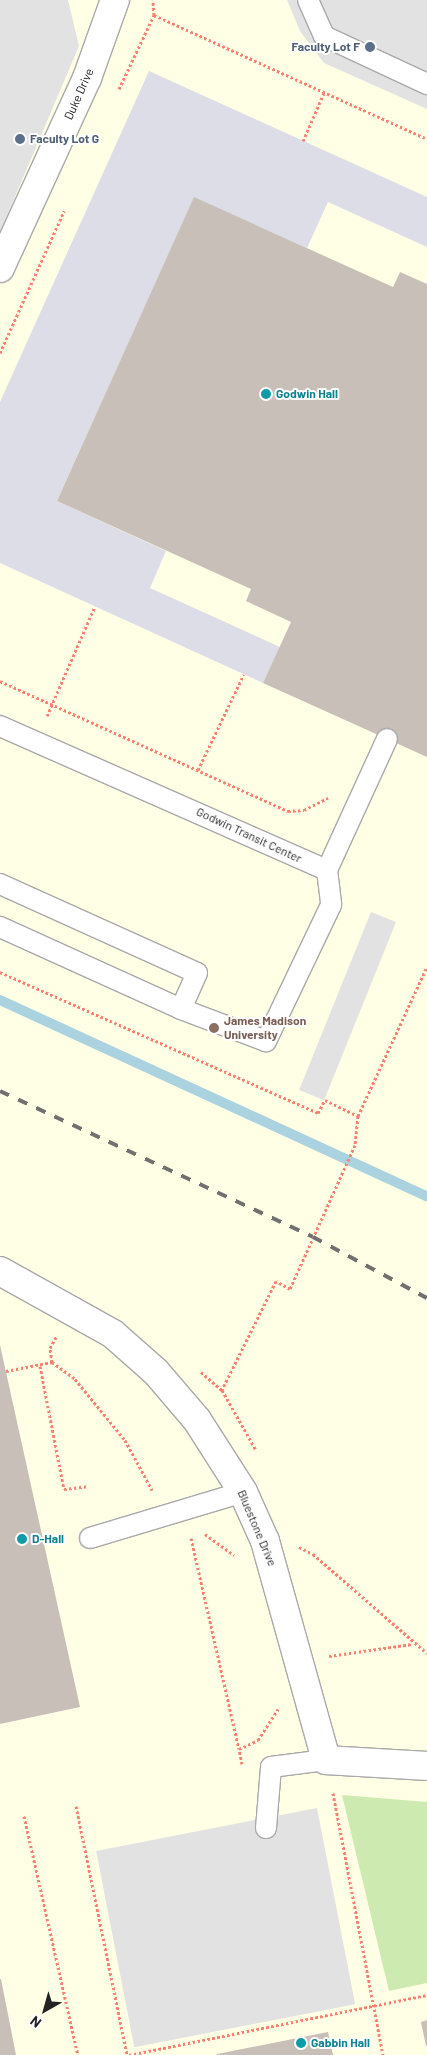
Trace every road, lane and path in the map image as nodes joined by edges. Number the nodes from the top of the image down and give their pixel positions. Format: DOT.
graph roads {
  1 [pos="115,0"];
  2 [pos="308,0"];
  3 [pos="154,15"];
  4 [pos="427,84"];
  5 [pos="324,93"];
  6 [pos="427,139"];
  7 [pos="303,141"];
  8 [pos="0,268"];
  9 [pos="95,606"];
  10 [pos="244,674"];
  11 [pos="0,681"];
  12 [pos="52,705"];
  13 [pos="0,726"];
  14 [pos="386,738"];
  15 [pos="36,741"];
  16 [pos="198,770"];
  17 [pos="336,792"];
  18 [pos="327,870"];
  19 [pos="0,884"];
  20 [pos="0,927"];
  21 [pos="427,967"];
  22 [pos="0,972"];
  23 [pos="181,1009"];
  24 [pos="358,1116"];
  25 [pos="0,1271"];
  26 [pos="60,1330"];
  27 [pos="52,1362"];
  28 [pos="40,1366"];
  29 [pos="6,1371"];
  30 [pos="222,1390"];
  31 [pos="87,1486"];
  32 [pos="243,1492"];
  33 [pos="182,1517"];
  34 [pos="90,1538"];
  35 [pos="292,1544"];
  36 [pos="295,1553"];
  37 [pos="240,1559"];
  38 [pos="412,1644"];
  39 [pos="325,1646"];
  40 [pos="277,1699"];
  41 [pos="239,1749"];
  42 [pos="326,1760"];
  43 [pos="427,1766"];
  44 [pos="244,1772"];
  45 [pos="76,1806"];
  46 [pos="24,1816"];
  47 [pos="266,1828"];
  48 [pos="427,1995"];
  49 [pos="374,2006"];
  50 [pos="78,2055"];
  51 [pos="128,2055"];
  52 [pos="383,2055"];
  1 -- 8 [label="street, Duke Drive"];
  2 -- 4 [label="lane"];
  3 -- 5 [label="path"];
  5 -- 6 [label="path"];
  5 -- 7 [label="path"];
  9 -- 12 [label="path"];
  10 -- 16 [label="path"];
  11 -- 12 [label="path"];
  12 -- 15 [label="path"];
  12 -- 16 [label="path"];
  13 -- 15 [label="lane, Godwin Transit Center"];
  14 -- 18 [label="lane"];
  15 -- 18 [label="lane, Godwin Transit Center"];
  16 -- 17 [label="path"];
  18 -- 23 [label="lane"];
  19 -- 23 [label="lane"];
  20 -- 23 [label="lane"];
  21 -- 24 [label="path"];
  22 -- 24 [label="path"];
  24 -- 30 [label="path"];
  25 -- 32 [label="street, Bluestone Drive"];
  26 -- 27 [label="path"];
  27 -- 28 [label="path"];
  27 -- 33 [label="path"];
  28 -- 29 [label="path"];
  28 -- 31 [label="path"];
  32 -- 33 [label="lane"];
  32 -- 42 [label="street, Bluestone Drive"];
  33 -- 34 [label="lane"];
  33 -- 37 [label="path"];
  33 -- 41 [label="path"];
  35 -- 36 [label="path"];
  38 -- 39 [label="path"];
  40 -- 41 [label="path"];
  41 -- 44 [label="path"];
  42 -- 43 [label="street"];
  42 -- 47 [label="lane"];
  42 -- 49 [label="path"];
  45 -- 51 [label="path"];
  46 -- 50 [label="path"];
  48 -- 49 [label="path"];
  49 -- 51 [label="path"];
  49 -- 52 [label="path"];
}
